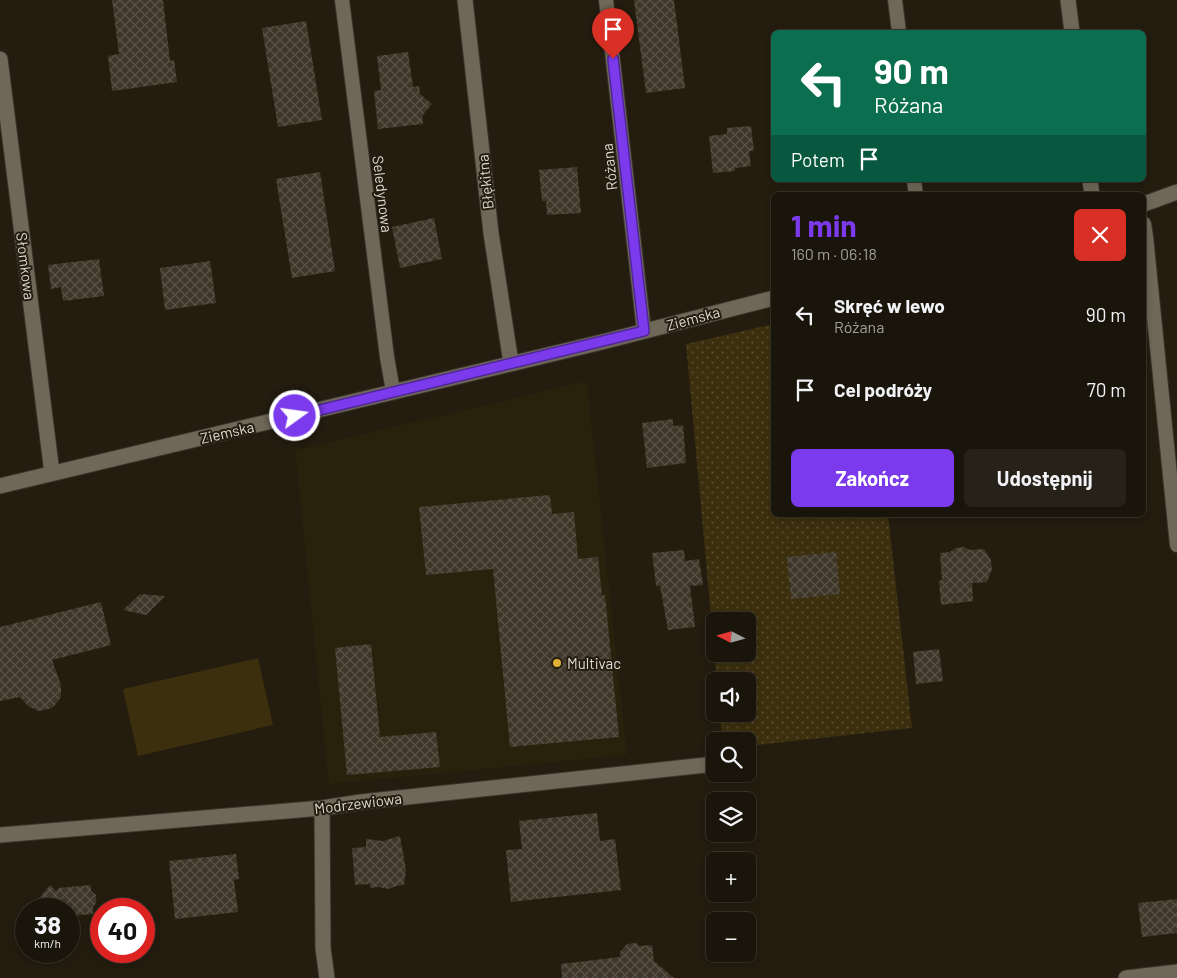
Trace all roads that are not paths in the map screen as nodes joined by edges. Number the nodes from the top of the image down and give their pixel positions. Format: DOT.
graph roads {
  1 [pos="342,0"];
  2 [pos="465,0"];
  3 [pos="606,0"];
  4 [pos="895,0"];
  5 [pos="1068,0"];
  6 [pos="899,30"];
  7 [pos="1072,30"];
  8 [pos="0,59"];
  9 [pos="1177,192"];
  10 [pos="1146,203"];
  11 [pos="1146,237"];
  12 [pos="771,299"];
  13 [pos="644,331"];
  14 [pos="511,363"];
  15 [pos="393,391"];
  16 [pos="52,473"];
  17 [pos="0,486"];
  18 [pos="1177,545"];
  19 [pos="706,765"];
  20 [pos="322,808"];
  21 [pos="0,835"];
  22 [pos="1177,972"];
  23 [pos="327,978"];
  24 [pos="1126,978"];
  1 -- 15 [label="lane, Seledynowa"];
  2 -- 14 [label="street, Błękitna"];
  3 -- 13 [label="lane, Różana"];
  4 -- 6 [label="lane"];
  5 -- 7 [label="street"];
  8 -- 16 [label="street, Słomkowa"];
  9 -- 10 [label="street"];
  11 -- 18 [label="lane"];
  12 -- 13 [label="street, Ziemska"];
  13 -- 14 [label="street, Ziemska"];
  14 -- 15 [label="street, Ziemska"];
  15 -- 16 [label="street, Ziemska"];
  16 -- 17 [label="street, Ziemska"];
  19 -- 20 [label="street, Modrzewiowa"];
  20 -- 21 [label="street, Modrzewiowa"];
  20 -- 23 [label="street"];
  22 -- 24 [label="street"];
}
